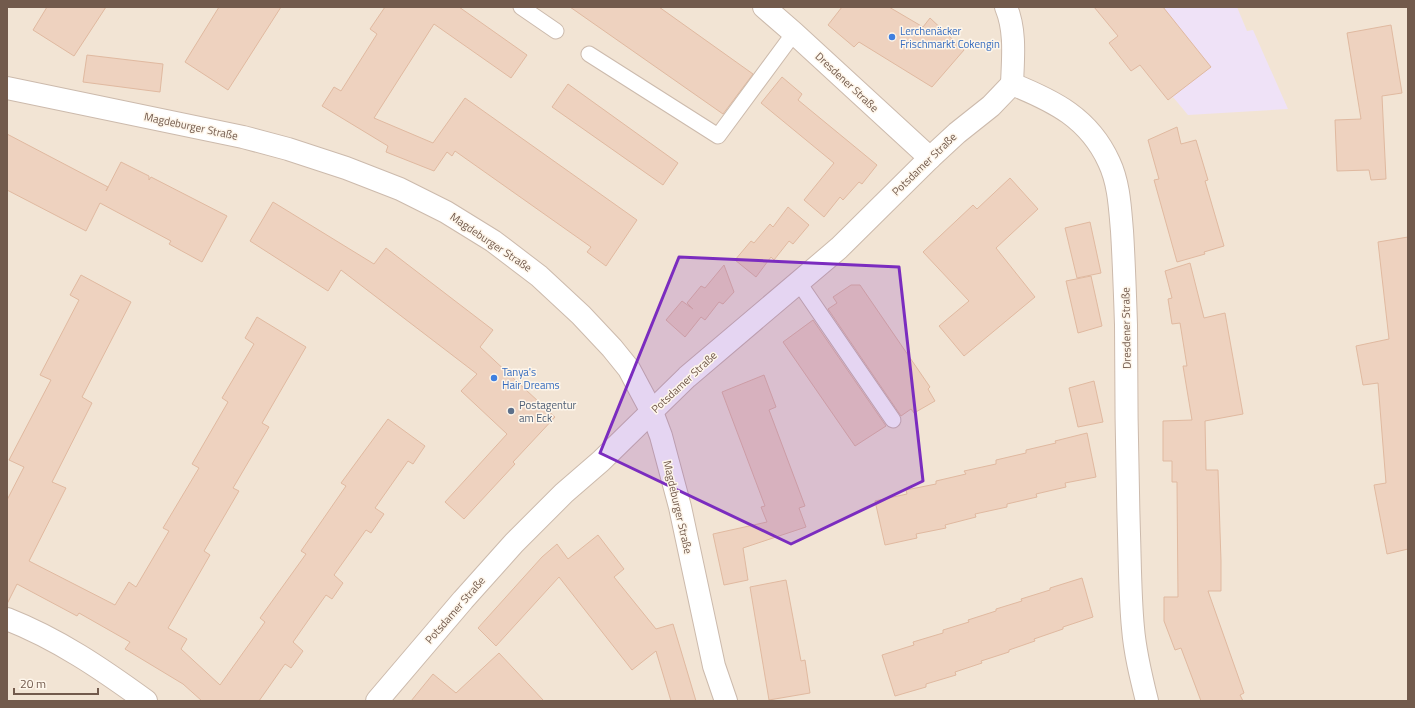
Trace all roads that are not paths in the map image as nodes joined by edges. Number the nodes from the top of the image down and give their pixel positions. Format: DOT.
graph roads {
  1 [pos="521,7"];
  2 [pos="764,7"];
  3 [pos="1006,7"];
  4 [pos="556,32"];
  5 [pos="794,32"];
  6 [pos="589,54"];
  7 [pos="1012,84"];
  8 [pos="7,88"];
  9 [pos="930,158"];
  10 [pos="798,284"];
  11 [pos="652,412"];
  12 [pos="892,420"];
  13 [pos="7,619"];
  14 [pos="146,701"];
  15 [pos="377,701"];
  16 [pos="726,701"];
  17 [pos="1147,701"];
  1 -- 4 [label="lane"];
  2 -- 5 [label="street, Dresdener Straße"];
  3 -- 7 [label="street"];
  5 -- 6 [label="lane"];
  5 -- 9 [label="street, Dresdener Straße"];
  7 -- 9 [label="street, Potsdamer Straße"];
  7 -- 17 [label="street, Dresdener Straße"];
  8 -- 11 [label="street, Magdeburger Straße"];
  9 -- 10 [label="street, Potsdamer Straße"];
  10 -- 11 [label="street, Potsdamer Straße"];
  10 -- 12 [label="lane"];
  11 -- 15 [label="street, Potsdamer Straße"];
  11 -- 16 [label="street, Magdeburger Straße"];
  13 -- 14 [label="street"];
}
